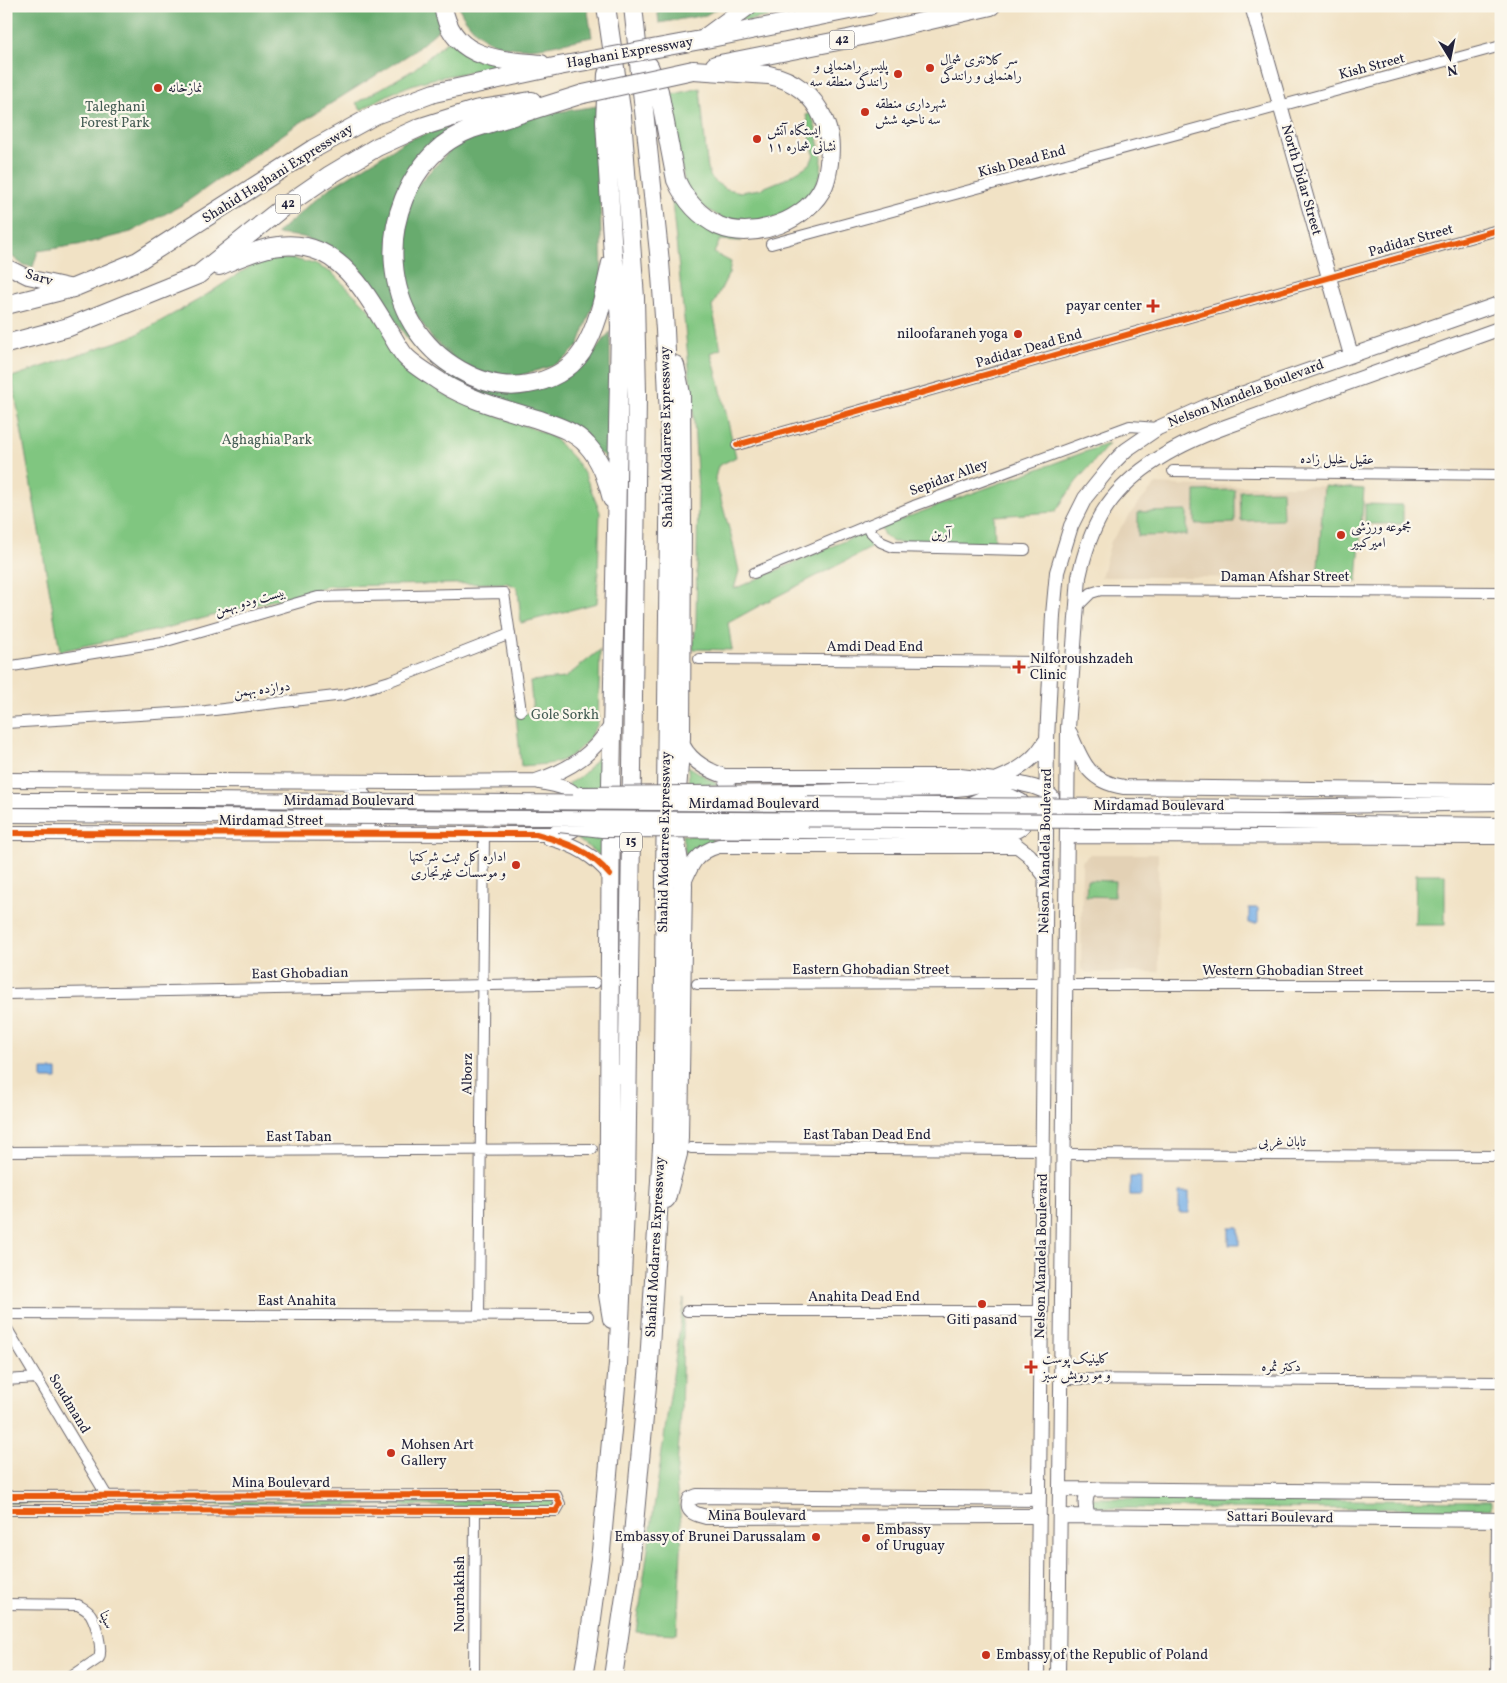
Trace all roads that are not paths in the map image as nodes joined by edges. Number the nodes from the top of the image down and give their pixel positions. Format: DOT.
graph roads {
  1 [pos="443,6"];
  2 [pos="633,6"];
  3 [pos="748,6"];
  4 [pos="869,6"];
  5 [pos="991,6"];
  6 [pos="1252,6"];
  7 [pos="607,13"];
  8 [pos="636,36"];
  9 [pos="701,40"];
  10 [pos="1501,46"];
  11 [pos="559,66"];
  12 [pos="693,70"];
  13 [pos="582,94"];
  14 [pos="1280,106"];
  15 [pos="629,214"];
  16 [pos="1501,229"];
  17 [pos="771,244"];
  18 [pos="613,255"];
  19 [pos="6,266"];
  20 [pos="198,275"];
  21 [pos="1329,277"];
  22 [pos="73,288"];
  23 [pos="1501,303"];
  24 [pos="6,305"];
  25 [pos="1501,328"];
  26 [pos="666,330"];
  27 [pos="6,344"];
  28 [pos="1351,354"];
  29 [pos="1158,428"];
  30 [pos="736,445"];
  31 [pos="1173,471"];
  32 [pos="1501,476"];
  33 [pos="865,526"];
  34 [pos="617,543"];
  35 [pos="1025,550"];
  36 [pos="754,573"];
  37 [pos="1501,592"];
  38 [pos="1076,609"];
  39 [pos="510,634"];
  40 [pos="699,659"];
  41 [pos="1051,662"];
  42 [pos="6,667"];
  43 [pos="522,712"];
  44 [pos="613,722"];
  45 [pos="6,724"];
  46 [pos="1068,728"];
  47 [pos="680,738"];
  48 [pos="1047,739"];
  49 [pos="724,776"];
  50 [pos="1047,776"];
  51 [pos="1067,778"];
  52 [pos="6,780"];
  53 [pos="994,780"];
  54 [pos="536,781"];
  55 [pos="342,782"];
  56 [pos="412,782"];
  57 [pos="1151,788"];
  58 [pos="1501,791"];
  59 [pos="1047,792"];
  60 [pos="6,800"];
  61 [pos="510,802"];
  62 [pos="1501,803"];
  63 [pos="1067,812"];
  64 [pos="6,815"];
  65 [pos="511,818"];
  66 [pos="1501,825"];
  67 [pos="6,833"];
  68 [pos="1001,833"];
  69 [pos="358,834"];
  70 [pos="408,834"];
  71 [pos="484,834"];
  72 [pos="536,834"];
  73 [pos="1066,836"];
  74 [pos="1148,836"];
  75 [pos="1501,837"];
  76 [pos="1018,846"];
  77 [pos="610,876"];
  78 [pos="1046,877"];
  79 [pos="683,885"];
  80 [pos="595,983"];
  81 [pos="1045,983"];
  82 [pos="697,984"];
  83 [pos="483,985"];
  84 [pos="1065,985"];
  85 [pos="1501,985"];
  86 [pos="6,994"];
  87 [pos="691,1148"];
  88 [pos="481,1149"];
  89 [pos="592,1149"];
  90 [pos="1043,1150"];
  91 [pos="6,1152"];
  92 [pos="1063,1154"];
  93 [pos="1501,1156"];
  94 [pos="658,1228"];
  95 [pos="687,1311"];
  96 [pos="1041,1311"];
  97 [pos="6,1314"];
  98 [pos="479,1315"];
  99 [pos="588,1316"];
  100 [pos="6,1327"];
  101 [pos="618,1364"];
  102 [pos="37,1378"];
  103 [pos="1061,1379"];
  104 [pos="6,1380"];
  105 [pos="1501,1382"];
  106 [pos="1060,1489"];
  107 [pos="1090,1489"];
  108 [pos="1501,1493"];
  109 [pos="6,1496"];
  110 [pos="107,1496"];
  111 [pos="1020,1499"];
  112 [pos="1039,1499"];
  113 [pos="6,1510"];
  114 [pos="475,1511"];
  115 [pos="1019,1516"];
  116 [pos="1039,1516"];
  117 [pos="1060,1516"];
  118 [pos="1088,1516"];
  119 [pos="1499,1520"];
  120 [pos="6,1604"];
  121 [pos="1038,1610"];
  122 [pos="1059,1610"];
  123 [pos="71,1677"];
  124 [pos="474,1677"];
  125 [pos="583,1677"];
  126 [pos="613,1677"];
  127 [pos="1037,1677"];
  128 [pos="1058,1677"];
  129 [pos="1496,1677"];
  1 -- 11 [label="highway"];
  2 -- 8 [label="highway, Shahid Modarres Expressway"];
  3 -- 9 [label="highway"];
  4 -- 9 [label="highway, 42"];
  5 -- 12 [label="highway, 42"];
  6 -- 14 [label="main road, North Didar Street"];
  7 -- 15 [label="highway, 15"];
  7 -- 18 [label="highway"];
  8 -- 12 [label="highway"];
  8 -- 26 [label="highway, Shahid Modarres Expressway"];
  9 -- 11 [label="highway, Haghani Expressway / 42, bridge"];
  10 -- 14 [label="street, Kish Street"];
  11 -- 22 [label="highway, Shahid Haghani Expressway / 42"];
  12 -- 13 [label="highway, Haghani Expressway / 42, bridge"];
  13 -- 18 [label="highway"];
  13 -- 20 [label="highway, Shahid Haghani Expressway / 42"];
  14 -- 17 [label="street, Kish Dead End"];
  14 -- 21 [label="main road, North Didar Street"];
  15 -- 18 [label="highway"];
  15 -- 101 [label="highway, 15"];
  16 -- 21 [label="street, Padidar Street"];
  18 -- 34 [label="highway"];
  19 -- 22 [label="main road, Sarv"];
  20 -- 27 [label="highway, Shahid Haghani Expressway / 42"];
  20 -- 34 [label="highway"];
  21 -- 28 [label="main road, North Didar Street"];
  21 -- 30 [label="street, Padidar Dead End"];
  22 -- 24 [label="highway, Shahid Haghani Expressway / 42"];
  23 -- 28 [label="main road, Nelson Mandela Boulevard"];
  25 -- 38 [label="main road, Nelson Mandela Boulevard"];
  26 -- 47 [label="highway"];
  26 -- 94 [label="highway, Shahid Modarres Expressway"];
  28 -- 29 [label="main road, Nelson Mandela Boulevard"];
  29 -- 33 [label="street, Sepidar Alley"];
  29 -- 41 [label="main road, Nelson Mandela Boulevard"];
  31 -- 32 [label="street, عقیل خلیل زاده"];
  33 -- 35 [label="street, آرین"];
  33 -- 36 [label="street, Sepidar Alley"];
  34 -- 44 [label="highway"];
  37 -- 38 [label="street, Daman Afshar Street"];
  38 -- 46 [label="main road, Nelson Mandela Boulevard"];
  39 -- 42 [label="street, بیست ودو بهمن"];
  39 -- 43 [label="street"];
  39 -- 45 [label="street, دوازده بهمن"];
  40 -- 41 [label="street, Amdi Dead End"];
  41 -- 48 [label="main road, Nelson Mandela Boulevard"];
  44 -- 54 [label="main road"];
  44 -- 77 [label="highway"];
  46 -- 51 [label="main road, Nelson Mandela Boulevard"];
  46 -- 57 [label="main road"];
  47 -- 49 [label="main road"];
  47 -- 79 [label="highway"];
  48 -- 50 [label="main road, Nelson Mandela Boulevard"];
  48 -- 53 [label="main road"];
  49 -- 53 [label="main road"];
  49 -- 68 [label="main road"];
  50 -- 51 [label="main road"];
  50 -- 59 [label="main road, Nelson Mandela Boulevard"];
  51 -- 63 [label="main road, Nelson Mandela Boulevard"];
  52 -- 55 [label="main road"];
  53 -- 59 [label="main road"];
  53 -- 61 [label="main road, bridge"];
  54 -- 56 [label="main road"];
  54 -- 72 [label="main road"];
  55 -- 56 [label="main road"];
  55 -- 69 [label="main road"];
  56 -- 70 [label="main road"];
  57 -- 58 [label="main road"];
  57 -- 74 [label="main road"];
  59 -- 63 [label="main road"];
  59 -- 78 [label="main road, Nelson Mandela Boulevard"];
  60 -- 61 [label="main road, Mirdamad Boulevard, bridge"];
  61 -- 62 [label="main road, Mirdamad Boulevard, bridge"];
  63 -- 73 [label="main road, Nelson Mandela Boulevard"];
  64 -- 65 [label="main road, Mirdamad Boulevard, bridge"];
  65 -- 66 [label="main road, Mirdamad Boulevard, bridge"];
  65 -- 68 [label="main road, bridge"];
  67 -- 69 [label="main road, Mirdamad Street"];
  68 -- 76 [label="main road"];
  69 -- 70 [label="main road, Mirdamad Street"];
  70 -- 71 [label="main road, Mirdamad Street"];
  71 -- 72 [label="main road, Mirdamad Street"];
  71 -- 83 [label="street, Alborz"];
  72 -- 77 [label="main road"];
  73 -- 74 [label="main road"];
  73 -- 84 [label="main road, Nelson Mandela Boulevard"];
  74 -- 75 [label="main road"];
  76 -- 78 [label="main road"];
  76 -- 79 [label="main road"];
  77 -- 101 [label="highway"];
  78 -- 81 [label="main road, Nelson Mandela Boulevard"];
  79 -- 94 [label="highway"];
  80 -- 83 [label="street, East Ghobadian"];
  81 -- 82 [label="street, Eastern Ghobadian Street"];
  81 -- 90 [label="main road, Nelson Mandela Boulevard"];
  83 -- 86 [label="street, East Ghobadian"];
  83 -- 88 [label="street, Alborz"];
  84 -- 85 [label="street, Western Ghobadian Street"];
  84 -- 92 [label="main road, Nelson Mandela Boulevard"];
  87 -- 90 [label="street, East Taban Dead End"];
  88 -- 89 [label="street, East Taban"];
  88 -- 91 [label="street, East Taban"];
  88 -- 98 [label="street, Alborz"];
  90 -- 96 [label="main road, Nelson Mandela Boulevard"];
  92 -- 93 [label="street, تابان غربی"];
  92 -- 103 [label="main road, Nelson Mandela Boulevard"];
  94 -- 126 [label="highway, Shahid Modarres Expressway"];
  95 -- 96 [label="street, Anahita Dead End"];
  96 -- 112 [label="main road, Nelson Mandela Boulevard"];
  97 -- 98 [label="street, East Anahita"];
  98 -- 99 [label="street, East Anahita"];
  100 -- 102 [label="street, Soudmand"];
  101 -- 125 [label="highway, 15"];
  102 -- 104 [label="street"];
  102 -- 110 [label="street, Soudmand"];
  103 -- 105 [label="street, دکتر ثمره"];
  103 -- 106 [label="main road, Nelson Mandela Boulevard"];
  106 -- 107 [label="main road, Sattari Boulevard"];
  106 -- 117 [label="main road, Nelson Mandela Boulevard"];
  107 -- 108 [label="main road, Sattari Boulevard"];
  107 -- 118 [label="main road"];
  109 -- 110 [label="street, Mina Boulevard"];
  110 -- 114 [label="street, Mina Boulevard"];
  111 -- 112 [label="main road, Mina Boulevard"];
  111 -- 115 [label="main road"];
  111 -- 115 [label="main road, Mina Boulevard"];
  112 -- 116 [label="main road, Nelson Mandela Boulevard"];
  113 -- 114 [label="street, Mina Boulevard"];
  114 -- 124 [label="street, Nourbakhsh"];
  115 -- 116 [label="main road, Mina Boulevard"];
  116 -- 121 [label="main road, Nelson Mandela Boulevard"];
  117 -- 118 [label="main road, Sattari Boulevard"];
  117 -- 122 [label="main road, Nelson Mandela Boulevard"];
  118 -- 119 [label="main road, Sattari Boulevard"];
  119 -- 129 [label="street"];
  120 -- 123 [label="street, سینا"];
  121 -- 122 [label="main road"];
  121 -- 127 [label="main road, Nelson Mandela Boulevard"];
  122 -- 128 [label="main road, Nelson Mandela Boulevard"];
}
